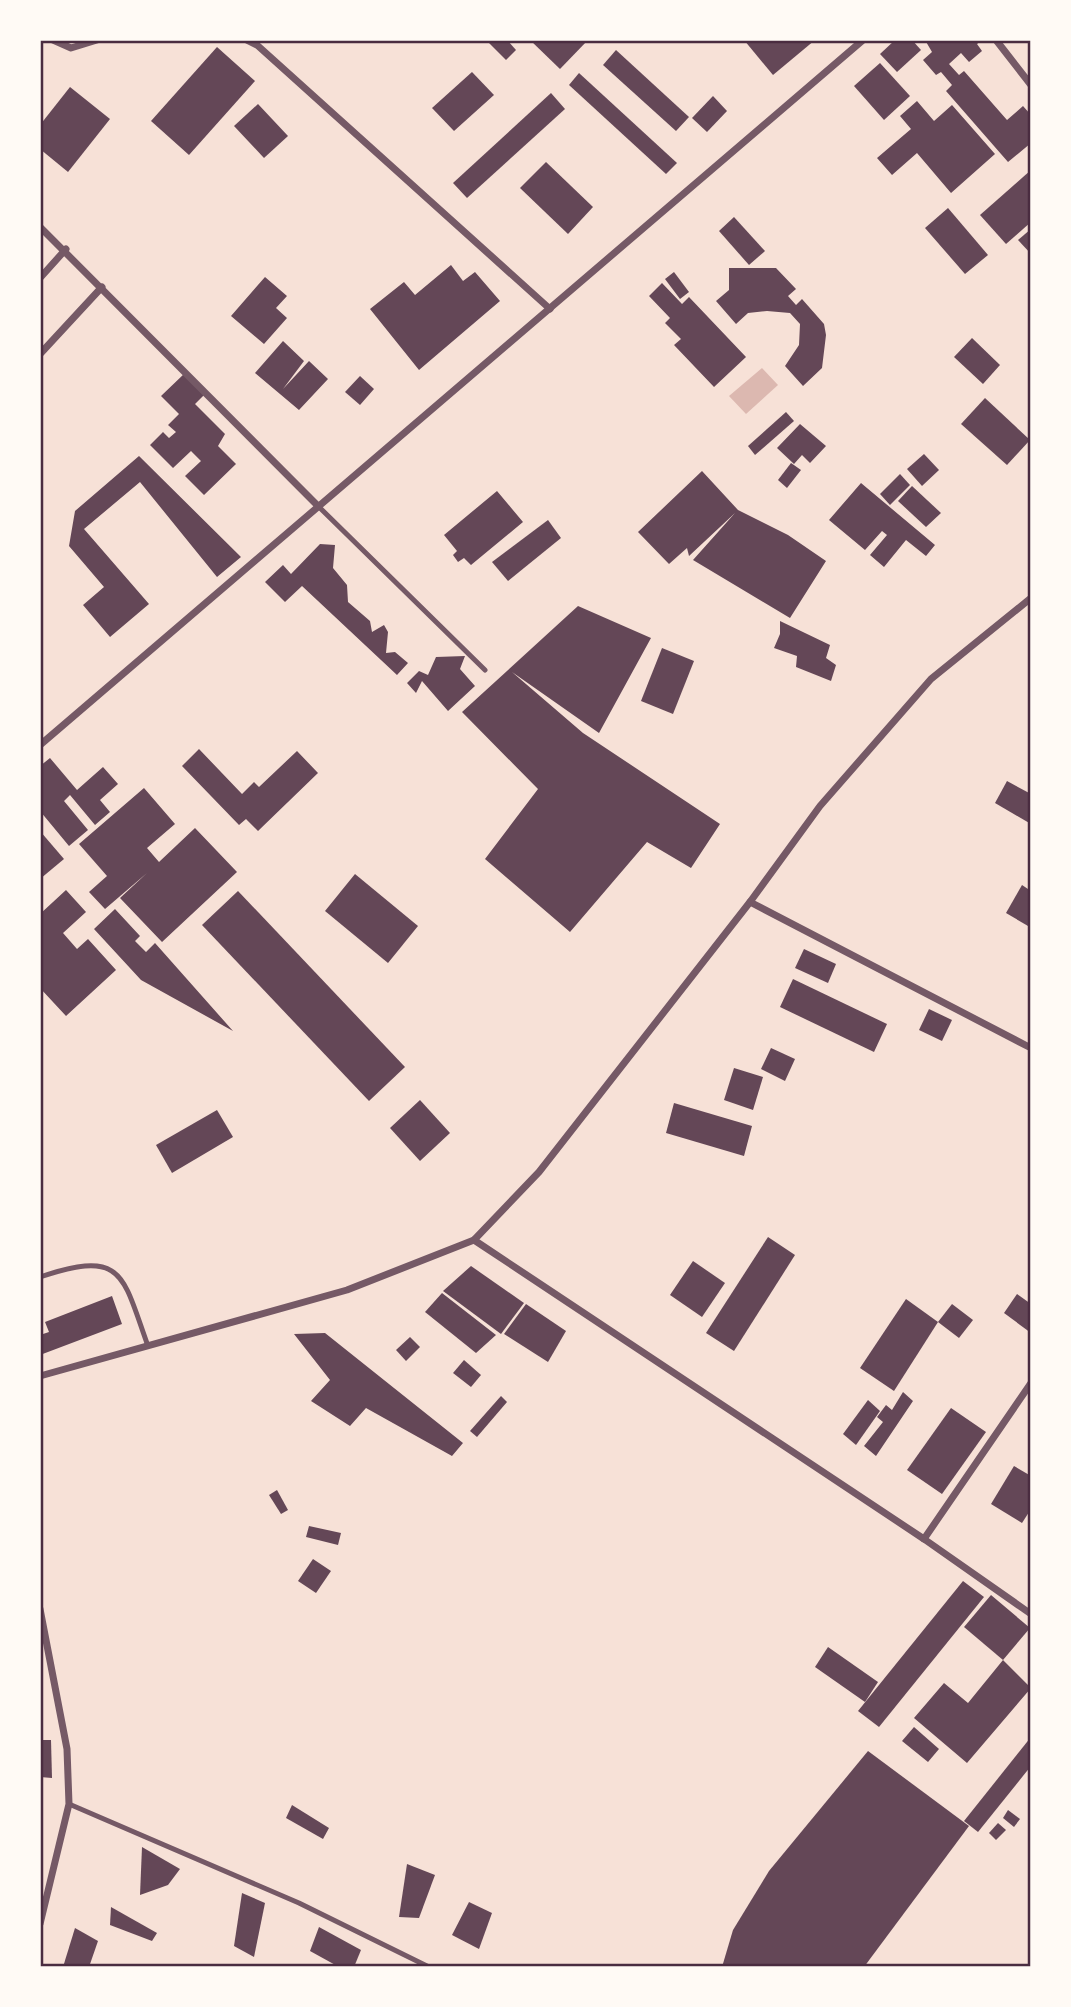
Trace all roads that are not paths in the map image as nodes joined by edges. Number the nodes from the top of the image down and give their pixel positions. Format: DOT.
graph roads {
  1 [pos="53,40"];
  2 [pos="97,40"];
  3 [pos="247,40"];
  4 [pos="863,40"];
  5 [pos="996,40"];
  6 [pos="257,42"];
  7 [pos="1031,85"];
  8 [pos="40,227"];
  9 [pos="66,249"];
  10 [pos="40,278"];
  11 [pos="102,287"];
  12 [pos="550,309"];
  13 [pos="40,354"];
  14 [pos="317,505"];
  15 [pos="1031,598"];
  16 [pos="485,670"];
  17 [pos="40,745"];
  18 [pos="750,902"];
  19 [pos="1031,1048"];
  20 [pos="474,1240"];
  21 [pos="40,1278"];
  22 [pos="148,1346"];
  23 [pos="40,1376"];
  24 [pos="1031,1383"];
  25 [pos="924,1539"];
  26 [pos="40,1609"];
  27 [pos="1031,1614"];
  28 [pos="69,1804"];
  29 [pos="40,1924"];
  30 [pos="429,1967"];
  1 -- 2 [label="street"];
  3 -- 6 [label="street"];
  4 -- 12 [label="street"];
  5 -- 7 [label="street"];
  6 -- 12 [label="street"];
  8 -- 9 [label="street"];
  9 -- 10 [label="street"];
  9 -- 11 [label="street"];
  11 -- 13 [label="street"];
  11 -- 14 [label="street"];
  12 -- 14 [label="street"];
  14 -- 16 [label="lane"];
  14 -- 17 [label="street"];
  15 -- 18 [label="street"];
  18 -- 19 [label="street"];
  18 -- 20 [label="street"];
  20 -- 22 [label="street"];
  20 -- 25 [label="street"];
  21 -- 22 [label="lane"];
  22 -- 23 [label="street"];
  24 -- 25 [label="street"];
  25 -- 27 [label="street"];
  26 -- 28 [label="street"];
  28 -- 29 [label="street"];
  28 -- 30 [label="lane"];
}
